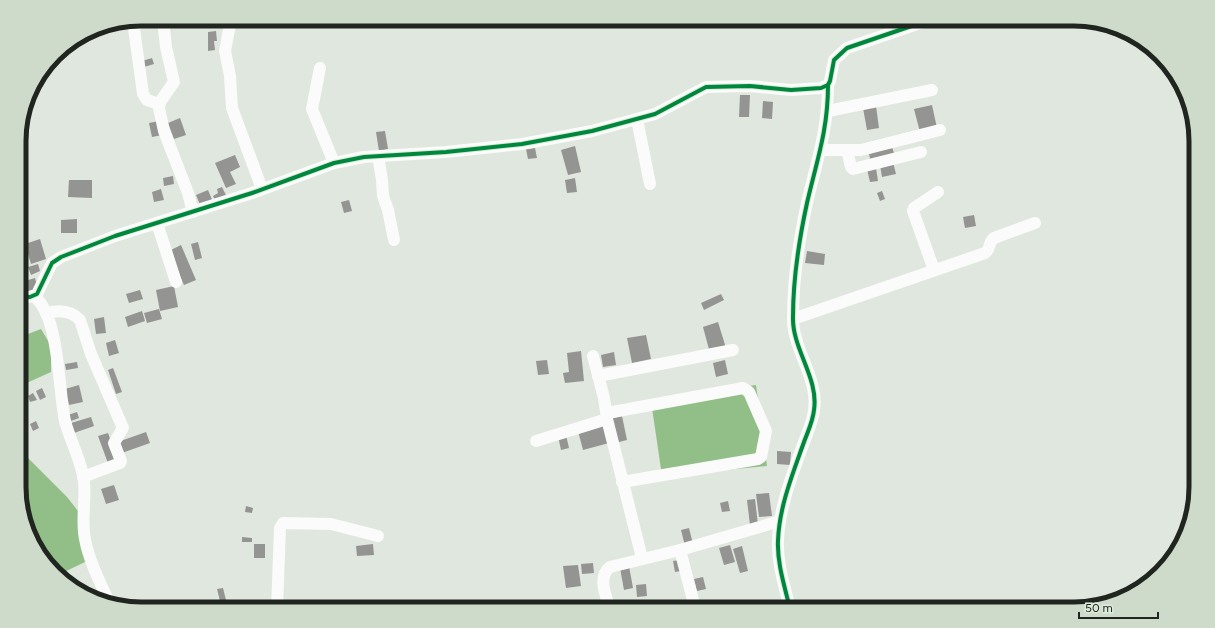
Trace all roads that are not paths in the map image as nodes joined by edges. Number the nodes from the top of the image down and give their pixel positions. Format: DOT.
graph roads {
  1 [pos="134,26"];
  2 [pos="164,26"];
  3 [pos="230,26"];
  4 [pos="911,26"];
  5 [pos="320,68"];
  6 [pos="828,85"];
  7 [pos="932,90"];
  8 [pos="159,104"];
  9 [pos="828,111"];
  10 [pos="637,119"];
  11 [pos="940,130"];
  12 [pos="821,150"];
  13 [pos="847,150"];
  14 [pos="922,152"];
  15 [pos="378,156"];
  16 [pos="334,163"];
  17 [pos="650,184"];
  18 [pos="262,190"];
  19 [pos="938,192"];
  20 [pos="193,212"];
  21 [pos="157,223"];
  22 [pos="1035,223"];
  23 [pos="394,240"];
  24 [pos="934,270"];
  25 [pos="176,282"];
  26 [pos="34,296"];
  27 [pos="26,297"];
  28 [pos="46,313"];
  29 [pos="793,319"];
  30 [pos="733,350"];
  31 [pos="593,356"];
  32 [pos="598,376"];
  33 [pos="607,416"];
  34 [pos="536,441"];
  35 [pos="83,477"];
  36 [pos="622,482"];
  37 [pos="780,521"];
  38 [pos="378,536"];
  39 [pos="680,550"];
  40 [pos="642,558"];
  41 [pos="107,597"];
  42 [pos="693,600"];
  43 [pos="276,602"];
  44 [pos="608,602"];
  45 [pos="789,602"];
  1 -- 8 [label="street"];
  2 -- 8 [label="street"];
  3 -- 18 [label="street"];
  4 -- 6 [label="street"];
  5 -- 16 [label="street"];
  6 -- 9 [label="street"];
  6 -- 10 [label="street"];
  7 -- 9 [label="street"];
  8 -- 20 [label="street"];
  9 -- 12 [label="street"];
  10 -- 15 [label="street"];
  10 -- 17 [label="street"];
  11 -- 13 [label="street"];
  12 -- 13 [label="street"];
  12 -- 29 [label="street"];
  13 -- 14 [label="street"];
  15 -- 16 [label="street"];
  15 -- 23 [label="street"];
  16 -- 18 [label="street"];
  18 -- 20 [label="street"];
  19 -- 24 [label="street"];
  20 -- 21 [label="street"];
  21 -- 25 [label="street"];
  21 -- 26 [label="street"];
  22 -- 24 [label="street"];
  24 -- 29 [label="street"];
  26 -- 27 [label="street"];
  26 -- 28 [label="street"];
  28 -- 35 [label="street"];
  28 -- 35 [label="street"];
  29 -- 37 [label="street"];
  30 -- 32 [label="street"];
  31 -- 32 [label="street"];
  32 -- 33 [label="street"];
  33 -- 34 [label="street"];
  33 -- 36 [label="street"];
  33 -- 36 [label="street"];
  35 -- 41 [label="street"];
  36 -- 40 [label="street"];
  37 -- 39 [label="street"];
  37 -- 45 [label="street"];
  38 -- 43 [label="street"];
  39 -- 40 [label="street"];
  39 -- 42 [label="street"];
  40 -- 44 [label="street"];
}
